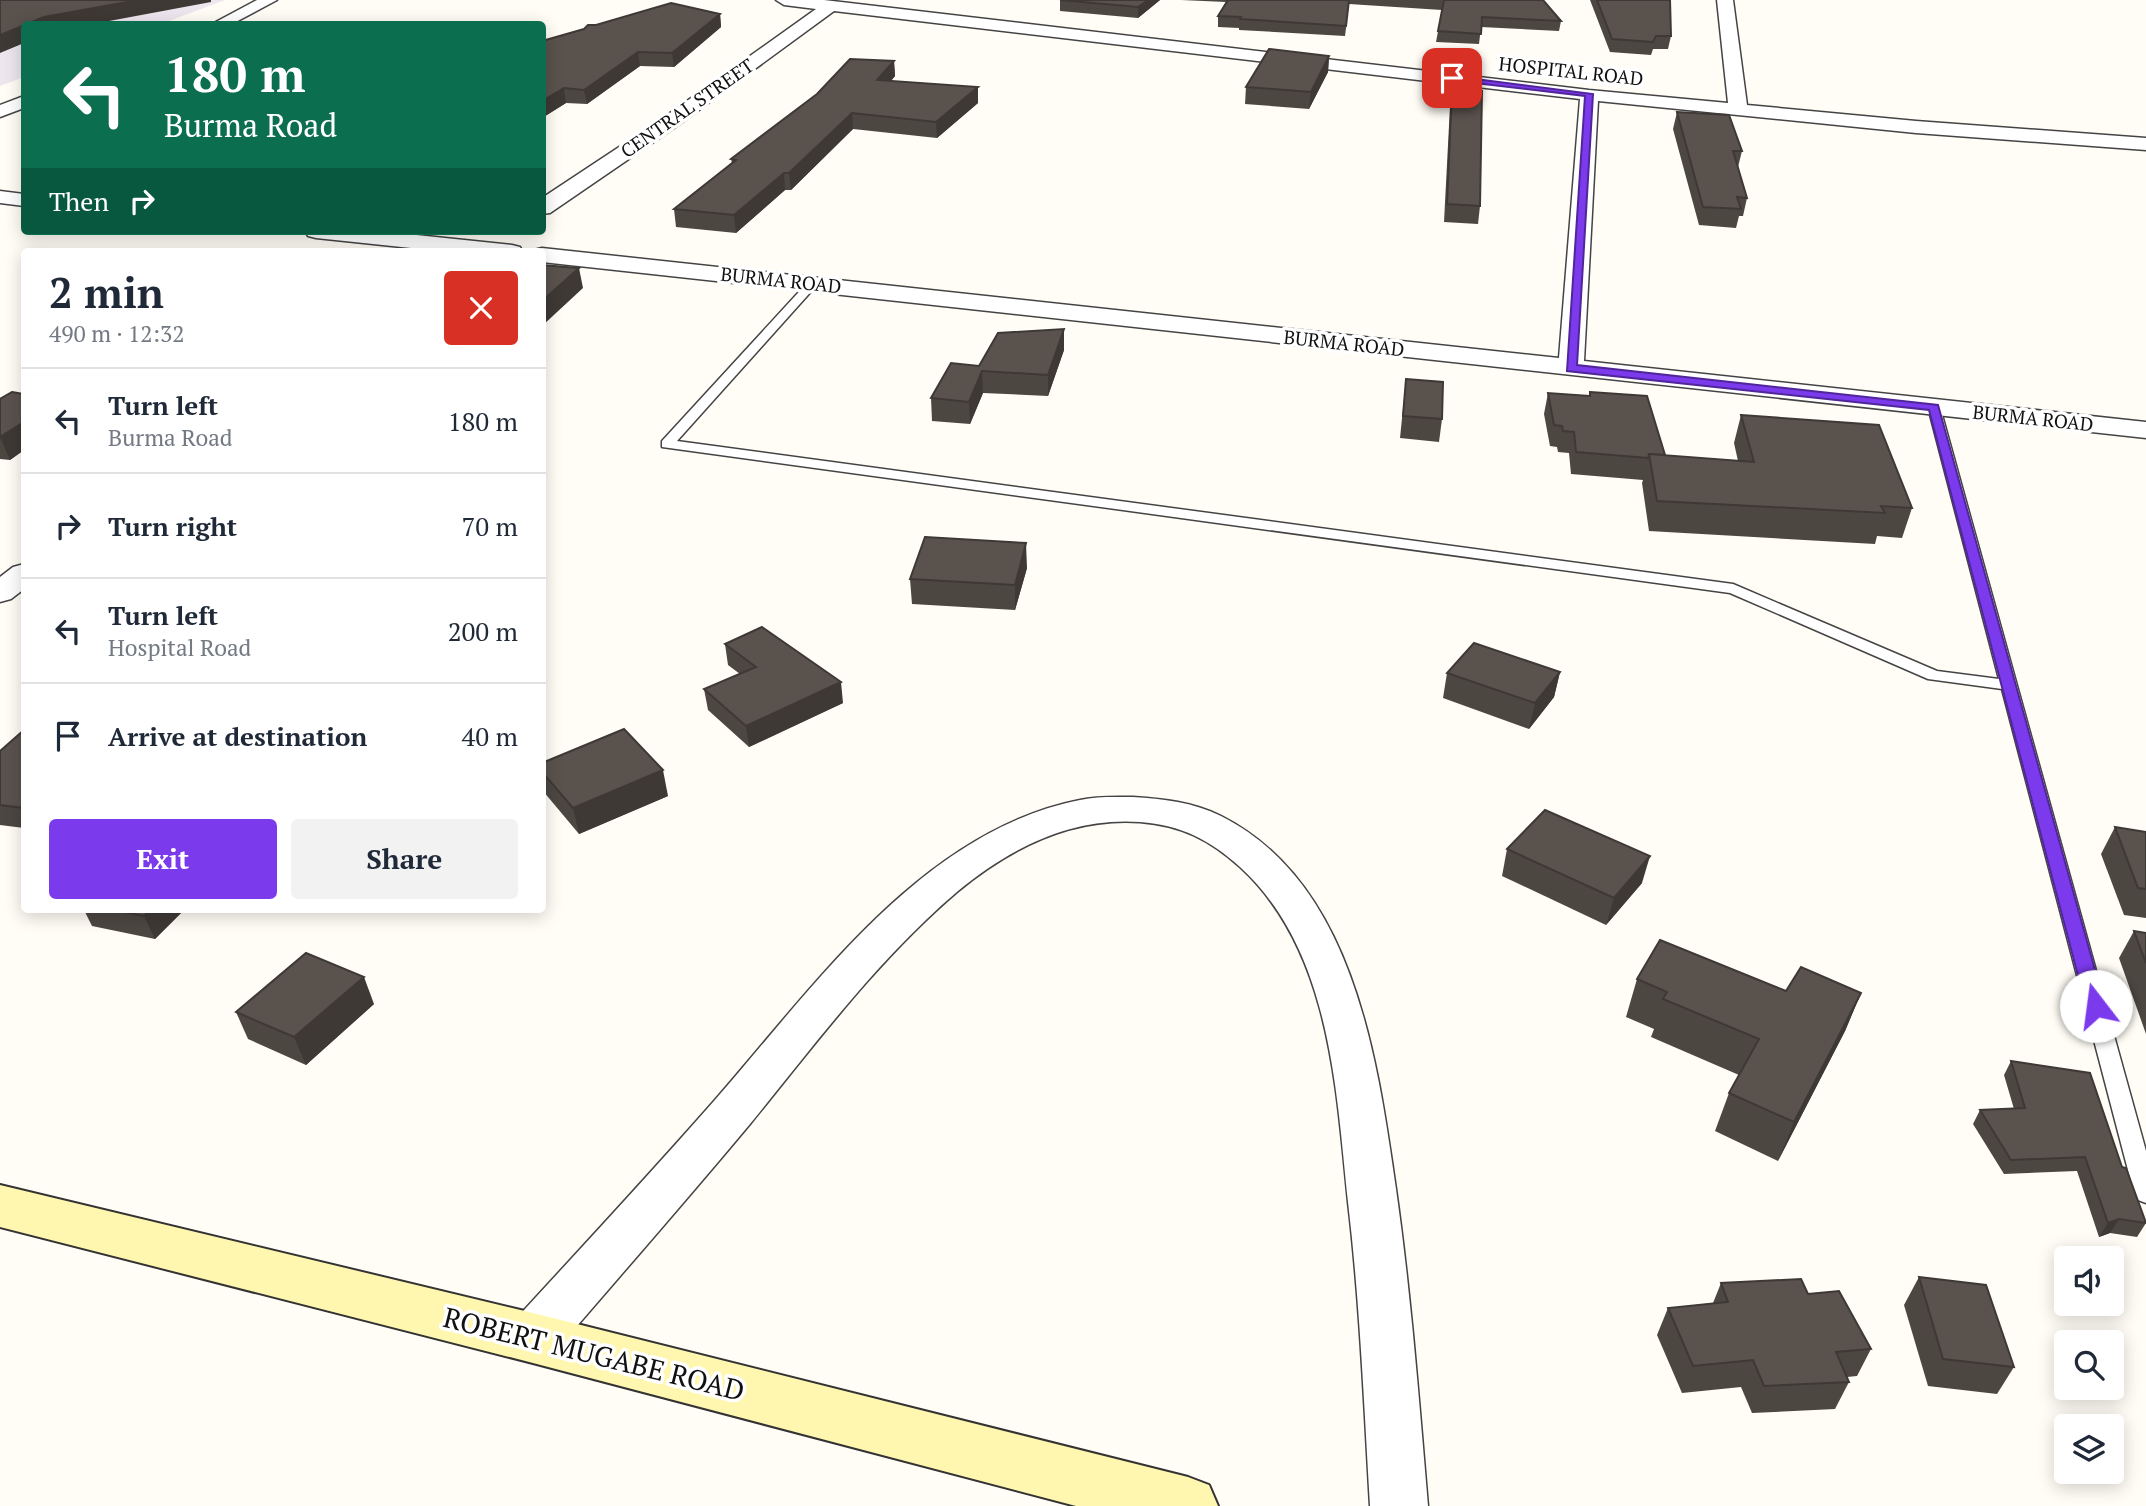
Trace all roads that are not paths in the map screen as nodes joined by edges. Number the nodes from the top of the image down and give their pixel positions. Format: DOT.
graph roads {
  1 [pos="269,0"];
  2 [pos="784,0"];
  3 [pos="1725,0"];
  4 [pos="830,6"];
  5 [pos="1006,11"];
  6 [pos="226,21"];
  7 [pos="988,23"];
  8 [pos="1589,94"];
  9 [pos="21,103"];
  10 [pos="1738,109"];
  11 [pos="0,111"];
  12 [pos="2146,144"];
  13 [pos="0,197"];
  14 [pos="21,200"];
  15 [pos="546,205"];
  16 [pos="351,235"];
  17 [pos="503,235"];
  18 [pos="463,248"];
  19 [pos="483,248"];
  20 [pos="546,255"];
  21 [pos="812,284"];
  22 [pos="1571,368"];
  23 [pos="1934,407"];
  24 [pos="2146,430"];
  25 [pos="21,576"];
  26 [pos="0,592"];
  27 [pos="2010,685"];
  28 [pos="2146,1193"];
  29 [pos="0,1206"];
  30 [pos="533,1338"];
  31 [pos="1188,1506"];
  32 [pos="1399,1506"];
  1 -- 6 [label="street"];
  2 -- 4 [label="street, HOSPITAL ROAD"];
  3 -- 10 [label="street"];
  4 -- 7 [label="street, HOSPITAL ROAD"];
  4 -- 15 [label="street, CENTRAL STREET"];
  5 -- 7 [label="street"];
  7 -- 8 [label="street, HOSPITAL ROAD"];
  8 -- 10 [label="street, HOSPITAL ROAD"];
  8 -- 22 [label="street"];
  9 -- 11 [label="street"];
  10 -- 12 [label="street, HOSPITAL ROAD"];
  13 -- 14 [label="street"];
  16 -- 18 [label="street"];
  17 -- 19 [label="street"];
  20 -- 21 [label="street, BURMA ROAD"];
  21 -- 22 [label="street, BURMA ROAD"];
  21 -- 27 [label="lane"];
  22 -- 23 [label="street, BURMA ROAD"];
  23 -- 24 [label="street, BURMA ROAD"];
  23 -- 27 [label="lane"];
  25 -- 26 [label="street"];
  27 -- 28 [label="lane"];
  29 -- 30 [label="main road, ROBERT MUGABE ROAD"];
  30 -- 31 [label="main road, ROBERT MUGABE ROAD"];
  30 -- 32 [label="street"];
}
